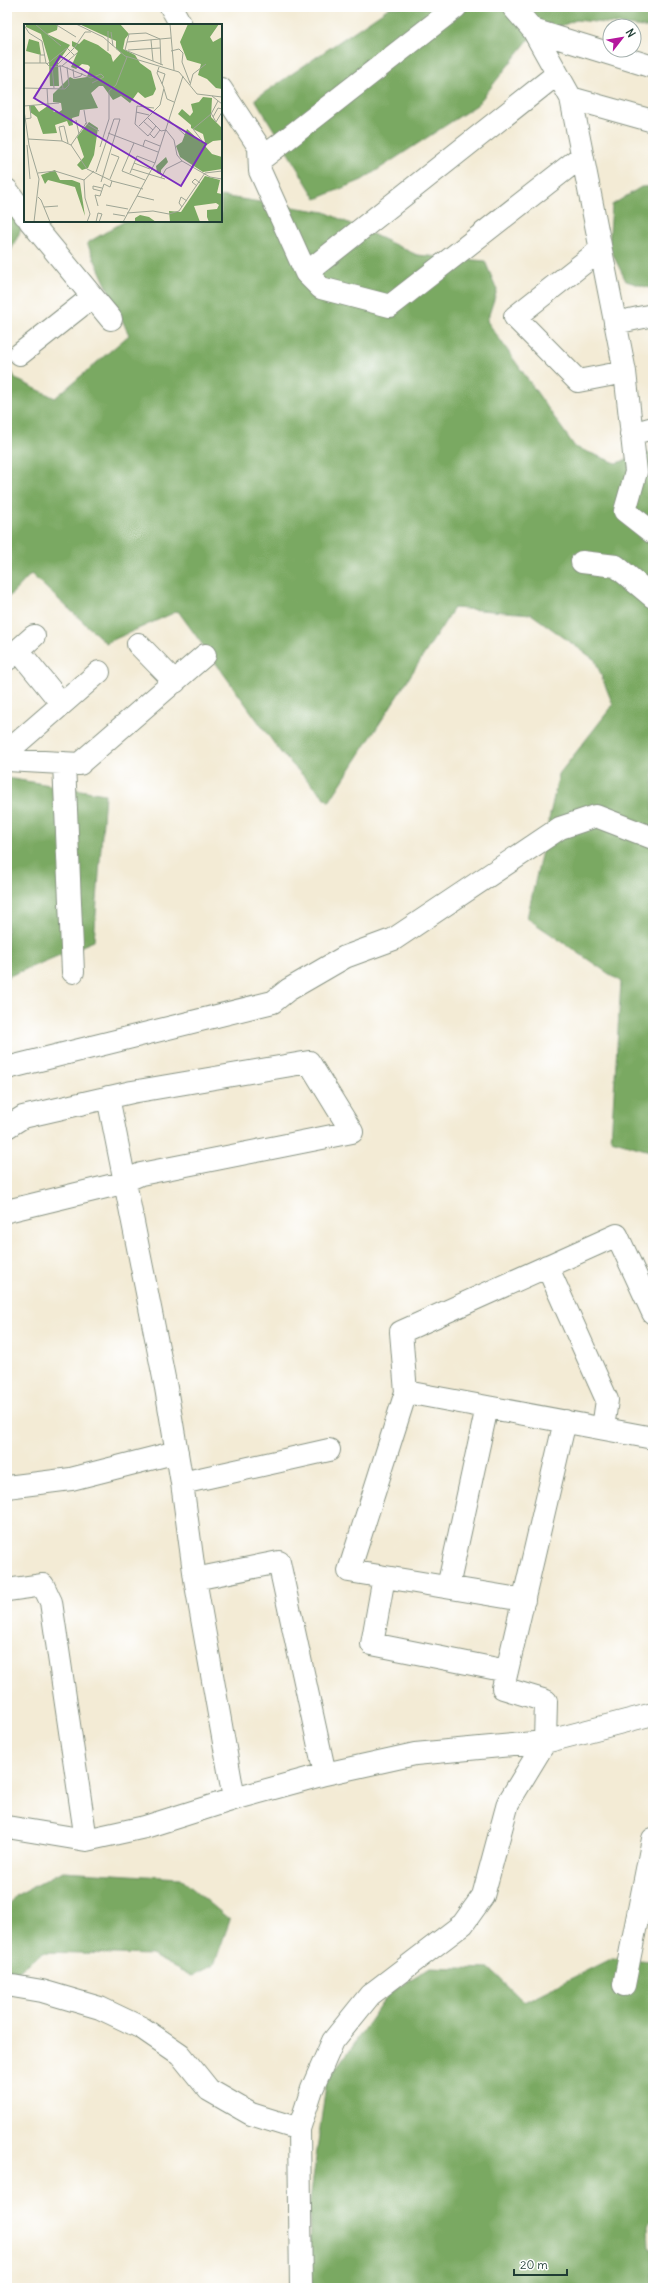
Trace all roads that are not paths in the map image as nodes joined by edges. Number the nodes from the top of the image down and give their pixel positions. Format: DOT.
graph roads {
  1 [pos="170,7"];
  2 [pos="456,7"];
  3 [pos="513,7"];
  4 [pos="180,24"];
  5 [pos="533,30"];
  6 [pos="653,67"];
  7 [pos="558,74"];
  8 [pos="222,91"];
  9 [pos="570,98"];
  10 [pos="653,121"];
  11 [pos="582,156"];
  12 [pos="260,160"];
  13 [pos="31,222"];
  14 [pos="600,250"];
  15 [pos="306,273"];
  16 [pos="92,297"];
  17 [pos="653,316"];
  18 [pos="111,319"];
  19 [pos="615,323"];
  20 [pos="20,354"];
  21 [pos="625,372"];
  22 [pos="653,428"];
  23 [pos="631,434"];
  24 [pos="653,533"];
  25 [pos="582,562"];
  26 [pos="653,597"];
  27 [pos="138,644"];
  28 [pos="20,649"];
  29 [pos="205,655"];
  30 [pos="99,672"];
  31 [pos="174,682"];
  32 [pos="62,704"];
  33 [pos="7,752"];
  34 [pos="7,760"];
  35 [pos="79,764"];
  36 [pos="653,838"];
  37 [pos="73,972"];
  38 [pos="7,1068"];
  39 [pos="108,1097"];
  40 [pos="7,1127"];
  41 [pos="125,1181"];
  42 [pos="7,1211"];
  43 [pos="547,1266"];
  44 [pos="653,1313"];
  45 [pos="406,1392"];
  46 [pos="487,1407"];
  47 [pos="565,1421"];
  48 [pos="603,1428"];
  49 [pos="653,1438"];
  50 [pos="329,1450"];
  51 [pos="177,1452"];
  52 [pos="182,1483"];
  53 [pos="7,1487"];
  54 [pos="384,1576"];
  55 [pos="195,1579"];
  56 [pos="448,1587"];
  57 [pos="7,1590"];
  58 [pos="524,1600"];
  59 [pos="507,1671"];
  60 [pos="653,1714"];
  61 [pos="545,1742"];
  62 [pos="325,1774"];
  63 [pos="234,1799"];
  64 [pos="7,1827"];
  65 [pos="653,1839"];
  66 [pos="86,1840"];
  67 [pos="7,1985"];
  68 [pos="624,1985"];
  69 [pos="299,2129"];
  70 [pos="301,2288"];
  1 -- 4 [label="street"];
  2 -- 12 [label="street"];
  3 -- 5 [label="street"];
  5 -- 6 [label="street"];
  5 -- 7 [label="street"];
  7 -- 9 [label="street"];
  7 -- 15 [label="street"];
  8 -- 12 [label="street"];
  9 -- 10 [label="street"];
  9 -- 11 [label="street"];
  11 -- 14 [label="street"];
  11 -- 15 [label="street"];
  12 -- 15 [label="street"];
  13 -- 16 [label="street"];
  14 -- 19 [label="street"];
  14 -- 21 [label="street"];
  16 -- 18 [label="street"];
  16 -- 20 [label="street"];
  17 -- 19 [label="street"];
  19 -- 21 [label="street"];
  21 -- 23 [label="street"];
  22 -- 23 [label="street"];
  23 -- 24 [label="street"];
  25 -- 26 [label="street"];
  27 -- 31 [label="street"];
  28 -- 32 [label="street"];
  29 -- 31 [label="street"];
  30 -- 32 [label="street"];
  31 -- 35 [label="street"];
  32 -- 33 [label="street"];
  34 -- 35 [label="street"];
  35 -- 37 [label="street"];
  36 -- 38 [label="street"];
  39 -- 40 [label="street"];
  39 -- 41 [label="street"];
  39 -- 41 [label="street"];
  41 -- 42 [label="street"];
  41 -- 51 [label="street"];
  43 -- 44 [label="street"];
  43 -- 45 [label="street"];
  43 -- 48 [label="street"];
  45 -- 46 [label="street"];
  45 -- 54 [label="street"];
  46 -- 47 [label="street"];
  46 -- 56 [label="street"];
  47 -- 48 [label="street"];
  47 -- 58 [label="street"];
  48 -- 49 [label="street"];
  50 -- 52 [label="street"];
  51 -- 52 [label="street"];
  51 -- 53 [label="street"];
  52 -- 55 [label="street"];
  54 -- 56 [label="street"];
  54 -- 59 [label="street"];
  55 -- 62 [label="street"];
  55 -- 63 [label="street"];
  56 -- 58 [label="street"];
  57 -- 66 [label="street"];
  58 -- 59 [label="street"];
  59 -- 61 [label="street"];
  60 -- 61 [label="street"];
  61 -- 62 [label="street"];
  61 -- 69 [label="street"];
  62 -- 63 [label="street"];
  63 -- 66 [label="street"];
  64 -- 66 [label="street"];
  65 -- 68 [label="street"];
  67 -- 69 [label="street"];
  69 -- 70 [label="street"];
}
